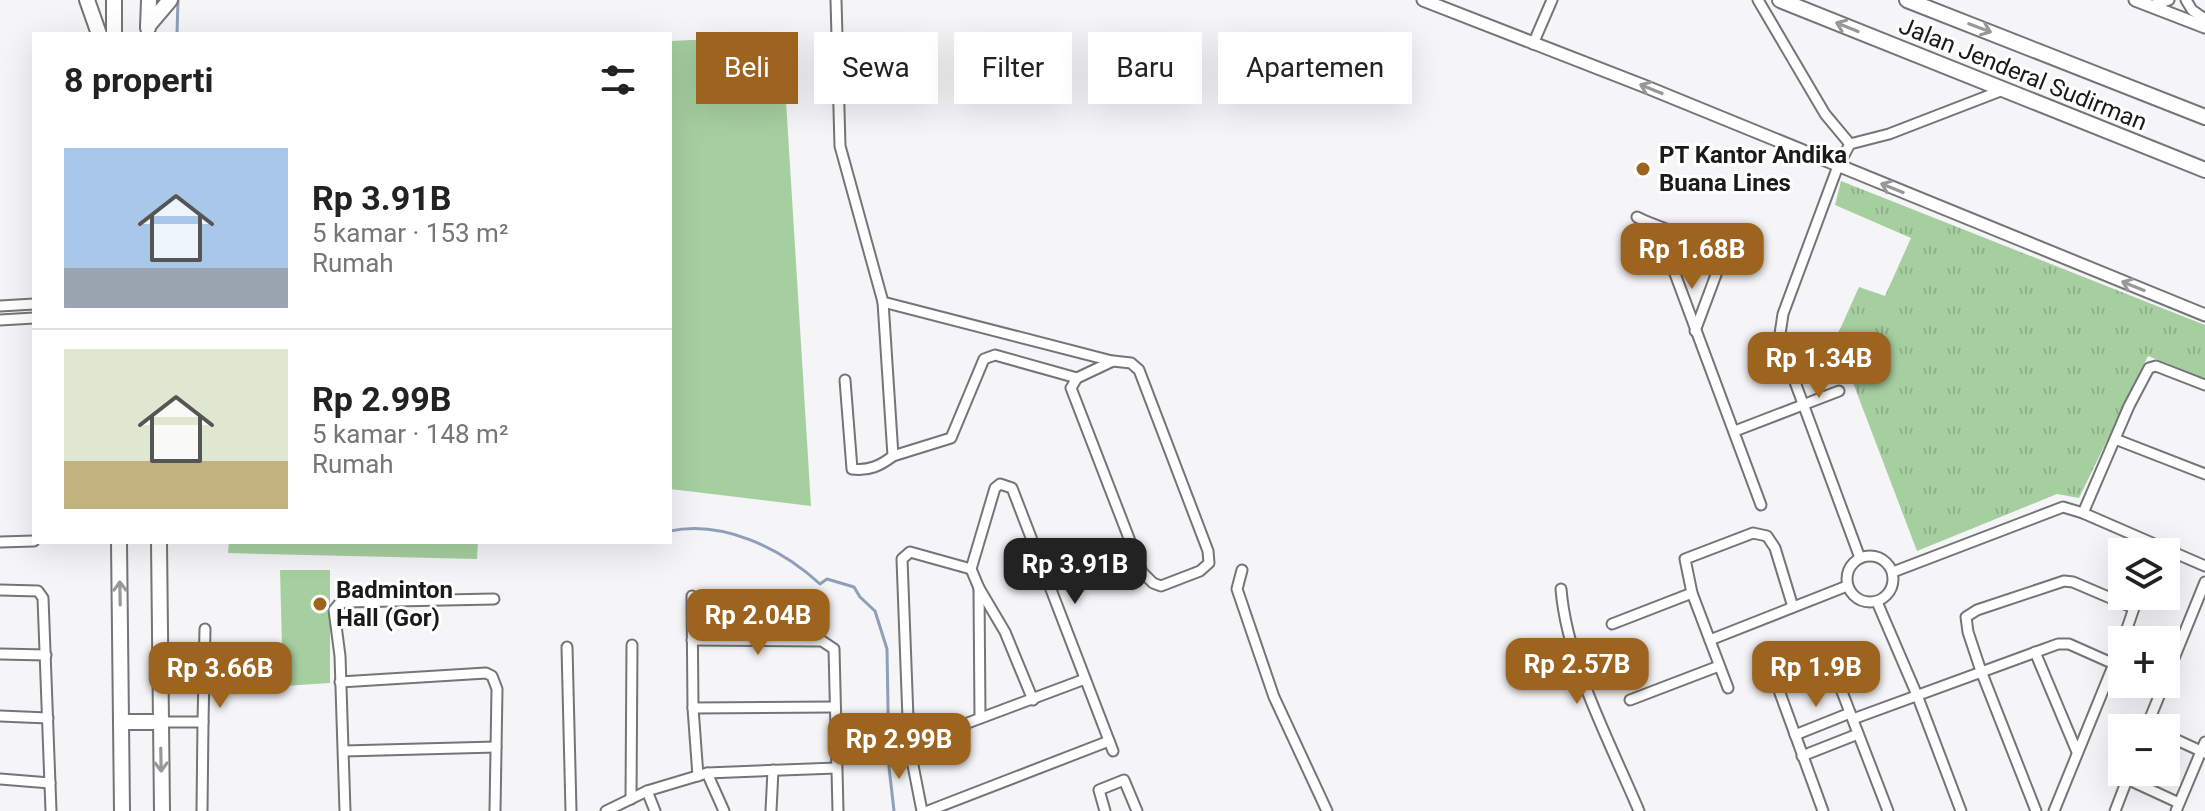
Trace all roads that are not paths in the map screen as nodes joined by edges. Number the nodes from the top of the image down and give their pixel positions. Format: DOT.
graph roads {
  1 [pos="87,0"];
  2 [pos="114,0"];
  3 [pos="149,0"];
  4 [pos="170,0"];
  5 [pos="836,0"];
  6 [pos="1423,0"];
  7 [pos="1552,0"];
  8 [pos="1758,0"];
  9 [pos="1780,0"];
  10 [pos="1907,0"];
  11 [pos="2135,0"];
  12 [pos="2169,0"];
  13 [pos="2186,0"];
  14 [pos="2150,6"];
  15 [pos="2205,19"];
  16 [pos="2205,27"];
  17 [pos="148,30"];
  18 [pos="98,32"];
  19 [pos="114,32"];
  20 [pos="1533,44"];
  21 [pos="2003,90"];
  22 [pos="2205,117"];
  23 [pos="1850,144"];
  24 [pos="1838,166"];
  25 [pos="2205,170"];
  26 [pos="1637,217"];
  27 [pos="1658,228"];
  28 [pos="883,302"];
  29 [pos="32,304"];
  30 [pos="0,306"];
  31 [pos="2205,315"];
  32 [pos="32,318"];
  33 [pos="0,320"];
  34 [pos="1695,331"];
  35 [pos="1113,361"];
  36 [pos="1077,378"];
  37 [pos="845,380"];
  38 [pos="2205,385"];
  39 [pos="1839,391"];
  40 [pos="1803,405"];
  41 [pos="1735,431"];
  42 [pos="2115,439"];
  43 [pos="893,456"];
  44 [pos="2205,474"];
  45 [pos="1761,505"];
  46 [pos="2083,513"];
  47 [pos="32,541"];
  48 [pos="0,542"];
  49 [pos="119,544"];
  50 [pos="159,544"];
  51 [pos="1860,558"];
  52 [pos="2205,566"];
  53 [pos="971,569"];
  54 [pos="1242,570"];
  55 [pos="1893,572"];
  56 [pos="2205,582"];
  57 [pos="1847,586"];
  58 [pos="979,588"];
  59 [pos="1561,589"];
  60 [pos="0,590"];
  61 [pos="1692,593"];
  62 [pos="692,596"];
  63 [pos="494,599"];
  64 [pos="1877,602"];
  65 [pos="1793,607"];
  66 [pos="1612,624"];
  67 [pos="2129,626"];
  68 [pos="205,629"];
  69 [pos="692,640"];
  70 [pos="1710,640"];
  71 [pos="2180,644"];
  72 [pos="632,645"];
  73 [pos="567,647"];
  74 [pos="2035,652"];
  75 [pos="0,654"];
  76 [pos="46,655"];
  77 [pos="2108,661"];
  78 [pos="1719,666"];
  79 [pos="1981,671"];
  80 [pos="2108,678"];
  81 [pos="1085,679"];
  82 [pos="340,682"];
  83 [pos="1728,688"];
  84 [pos="1917,695"];
  85 [pos="1033,700"];
  86 [pos="1630,700"];
  87 [pos="834,707"];
  88 [pos="693,708"];
  89 [pos="0,716"];
  90 [pos="1852,716"];
  91 [pos="48,718"];
  92 [pos="980,718"];
  93 [pos="122,722"];
  94 [pos="161,722"];
  95 [pos="203,722"];
  96 [pos="1858,734"];
  97 [pos="1795,735"];
  98 [pos="2180,740"];
  99 [pos="909,745"];
  100 [pos="496,747"];
  101 [pos="2204,748"];
  102 [pos="344,751"];
  103 [pos="2077,752"];
  104 [pos="1802,756"];
  105 [pos="836,768"];
  106 [pos="773,770"];
  107 [pos="703,774"];
  108 [pos="0,779"];
  109 [pos="50,783"];
  110 [pos="2124,786"];
  111 [pos="2144,786"];
  112 [pos="647,791"];
  113 [pos="631,799"];
  114 [pos="2177,807"];
  115 [pos="51,811"];
  116 [pos="122,811"];
  117 [pos="162,811"];
  118 [pos="202,811"];
  119 [pos="345,811"];
  120 [pos="495,811"];
  121 [pos="571,811"];
  122 [pos="606,811"];
  123 [pos="655,811"];
  124 [pos="724,811"];
  125 [pos="771,811"];
  126 [pos="838,811"];
  127 [pos="922,811"];
  128 [pos="928,811"];
  129 [pos="1105,811"];
  130 [pos="1137,811"];
  131 [pos="1327,811"];
  132 [pos="1639,811"];
  133 [pos="1823,811"];
  134 [pos="1888,811"];
  135 [pos="1961,811"];
  136 [pos="2036,811"];
  137 [pos="2054,811"];
  138 [pos="2115,811"];
  1 -- 18 [label="highway"];
  2 -- 19 [label="highway"];
  3 -- 17 [label="highway"];
  4 -- 17 [label="highway"];
  5 -- 28 [label="street"];
  6 -- 20 [label="street"];
  7 -- 20 [label="street"];
  8 -- 23 [label="street"];
  21 -- 9 [label="highway, Jalan Jenderal Sudirman, one-way"];
  10 -- 22 [label="highway, Jalan Jenderal Sudirman, one-way"];
  11 -- 14 [label="street"];
  12 -- 14 [label="street"];
  13 -- 15 [label="street"];
  14 -- 16 [label="street"];
  24 -- 20 [label="street, one-way"];
  21 -- 23 [label="street"];
  21 -- 25 [label="highway, Jalan Jenderal Sudirman"];
  23 -- 24 [label="street"];
  31 -- 24 [label="street, one-way"];
  24 -- 40 [label="street"];
  26 -- 27 [label="street"];
  27 -- 34 [label="street"];
  27 -- 34 [label="street"];
  28 -- 35 [label="street"];
  28 -- 43 [label="street"];
  29 -- 30 [label="street"];
  32 -- 33 [label="street"];
  34 -- 41 [label="street"];
  35 -- 36 [label="street"];
  35 -- 36 [label="street"];
  36 -- 43 [label="street"];
  37 -- 43 [label="street"];
  38 -- 42 [label="street"];
  39 -- 40 [label="street"];
  40 -- 41 [label="street"];
  40 -- 51 [label="street"];
  41 -- 45 [label="street"];
  42 -- 44 [label="street"];
  42 -- 46 [label="street"];
  46 -- 52 [label="street"];
  46 -- 55 [label="street"];
  47 -- 48 [label="street"];
  93 -- 49 [label="highway, one-way"];
  50 -- 94 [label="highway"];
  51 -- 55 [label="street"];
  51 -- 57 [label="street"];
  53 -- 58 [label="street"];
  53 -- 81 [label="street"];
  53 -- 99 [label="street"];
  54 -- 131 [label="street"];
  55 -- 64 [label="street"];
  56 -- 71 [label="street"];
  57 -- 64 [label="street"];
  57 -- 65 [label="street"];
  58 -- 85 [label="street"];
  58 -- 92 [label="street"];
  59 -- 132 [label="street"];
  60 -- 76 [label="street"];
  61 -- 65 [label="street"];
  61 -- 66 [label="street"];
  61 -- 70 [label="street"];
  62 -- 69 [label="street"];
  63 -- 82 [label="street"];
  64 -- 84 [label="street"];
  65 -- 70 [label="street"];
  67 -- 79 [label="street"];
  68 -- 95 [label="street"];
  69 -- 87 [label="street"];
  69 -- 88 [label="street"];
  70 -- 78 [label="street"];
  72 -- 113 [label="street"];
  73 -- 121 [label="street"];
  74 -- 77 [label="street"];
  74 -- 79 [label="street"];
  74 -- 103 [label="street"];
  75 -- 76 [label="street"];
  76 -- 91 [label="street"];
  78 -- 83 [label="street"];
  78 -- 86 [label="street"];
  79 -- 84 [label="street"];
  79 -- 136 [label="street"];
  80 -- 103 [label="street"];
  81 -- 85 [label="street"];
  81 -- 128 [label="street"];
  82 -- 100 [label="street"];
  82 -- 102 [label="street"];
  84 -- 90 [label="street"];
  84 -- 135 [label="street"];
  85 -- 92 [label="street"];
  87 -- 88 [label="street"];
  87 -- 105 [label="street"];
  88 -- 107 [label="street"];
  89 -- 91 [label="street"];
  90 -- 96 [label="street"];
  90 -- 97 [label="street"];
  90 -- 97 [label="street"];
  91 -- 109 [label="street"];
  92 -- 99 [label="street"];
  93 -- 94 [label="highway"];
  93 -- 116 [label="highway"];
  94 -- 95 [label="street"];
  94 -- 117 [label="highway, one-way"];
  95 -- 118 [label="street"];
  96 -- 104 [label="street"];
  96 -- 134 [label="street"];
  97 -- 104 [label="street"];
  98 -- 101 [label="street"];
  99 -- 127 [label="street"];
  100 -- 102 [label="street"];
  100 -- 120 [label="street"];
  101 -- 114 [label="street"];
  102 -- 119 [label="street"];
  103 -- 137 [label="street"];
  104 -- 133 [label="street"];
  105 -- 106 [label="street"];
  105 -- 126 [label="street"];
  106 -- 107 [label="street"];
  106 -- 125 [label="street"];
  107 -- 112 [label="street"];
  107 -- 124 [label="street"];
  108 -- 109 [label="street"];
  109 -- 115 [label="street"];
  110 -- 138 [label="street"];
  111 -- 114 [label="street"];
  112 -- 113 [label="street"];
  112 -- 123 [label="street"];
  113 -- 122 [label="street"];
  129 -- 130 [label="street"];
}
